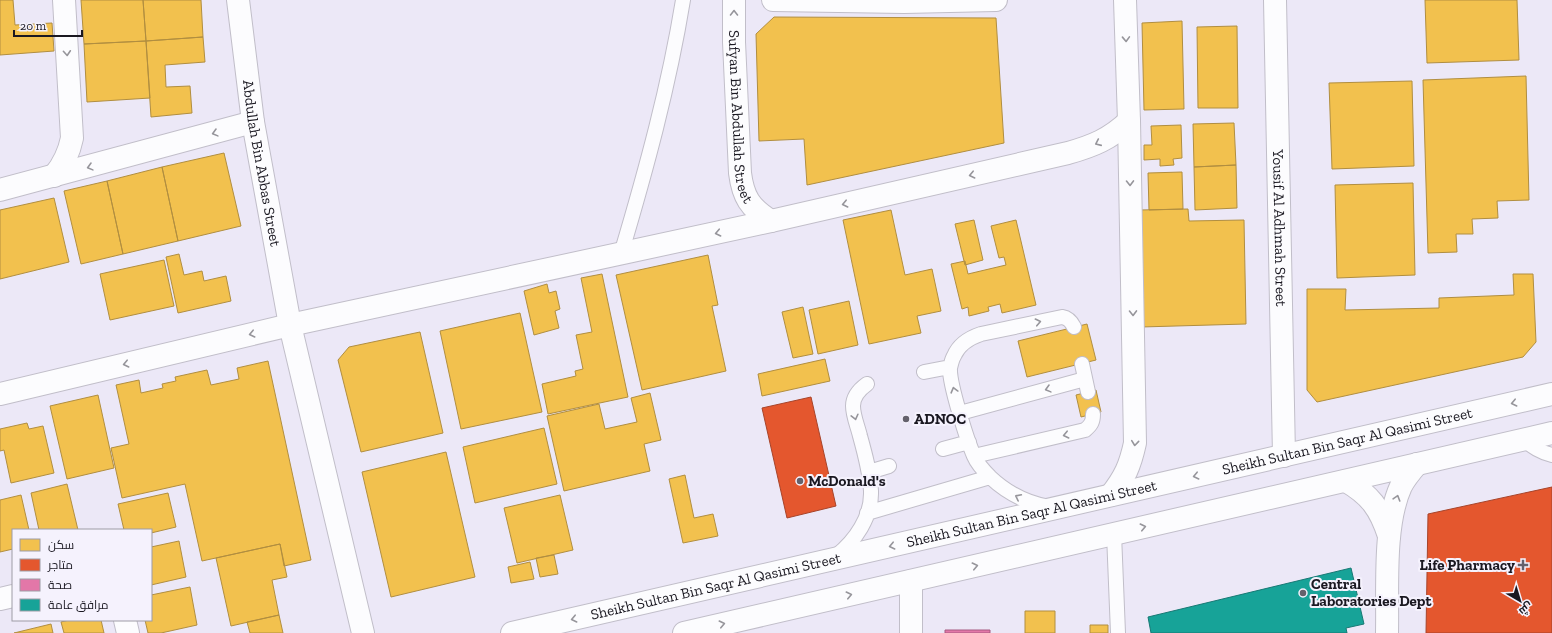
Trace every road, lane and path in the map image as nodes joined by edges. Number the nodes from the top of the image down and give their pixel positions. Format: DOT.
graph roads {
  1 [pos="64,0"];
  2 [pos="238,0"];
  3 [pos="683,0"];
  4 [pos="734,0"];
  5 [pos="773,0"];
  6 [pos="996,0"];
  7 [pos="1125,0"];
  8 [pos="1275,0"];
  9 [pos="902,1"];
  10 [pos="1129,121"];
  11 [pos="253,122"];
  12 [pos="54,176"];
  13 [pos="0,190"];
  14 [pos="772,221"];
  15 [pos="621,254"];
  16 [pos="290,325"];
  17 [pos="1074,327"];
  18 [pos="1082,364"];
  19 [pos="950,367"];
  20 [pos="924,372"];
  21 [pos="867,384"];
  22 [pos="0,394"];
  23 [pos="1552,394"];
  24 [pos="960,413"];
  25 [pos="1094,414"];
  26 [pos="1552,433"];
  27 [pos="1524,440"];
  28 [pos="969,442"];
  29 [pos="943,449"];
  30 [pos="1552,455"];
  31 [pos="974,456"];
  32 [pos="1284,456"];
  33 [pos="1417,464"];
  34 [pos="889,466"];
  35 [pos="869,472"];
  36 [pos="990,477"];
  37 [pos="1346,481"];
  38 [pos="1111,496"];
  39 [pos="1055,508"];
  40 [pos="867,513"];
  41 [pos="1114,534"];
  42 [pos="1389,536"];
  43 [pos="831,560"];
  44 [pos="911,581"];
  45 [pos="12,596"];
  46 [pos="0,599"];
  47 [pos="125,621"];
  48 [pos="128,633"];
  49 [pos="363,633"];
  50 [pos="512,633"];
  51 [pos="684,633"];
  52 [pos="911,633"];
  53 [pos="1118,633"];
  54 [pos="1387,633"];
  1 -- 12 [label="street, one-way"];
  2 -- 11 [label="street, Abdullah Bin Abbas Street"];
  3 -- 15 [label="lane"];
  14 -- 4 [label="street, Sufyan Bin Abdullah Street, one-way"];
  5 -- 9 [label="street"];
  6 -- 9 [label="street"];
  7 -- 10 [label="street, one-way"];
  8 -- 32 [label="street, Yousif Al Adhmah Street"];
  10 -- 14 [label="street, one-way"];
  10 -- 38 [label="street, one-way"];
  11 -- 12 [label="street, one-way"];
  11 -- 16 [label="street, Abdullah Bin Abbas Street"];
  12 -- 13 [label="street"];
  14 -- 15 [label="street, one-way"];
  15 -- 16 [label="street"];
  16 -- 22 [label="street, one-way"];
  16 -- 49 [label="street, Abdullah Bin Abbas Street"];
  19 -- 17 [label="lane, one-way"];
  18 -- 24 [label="lane, one-way"];
  19 -- 20 [label="lane"];
  24 -- 19 [label="lane, one-way"];
  21 -- 35 [label="lane, one-way"];
  23 -- 32 [label="street, Sheikh Sultan Bin Saqr Al Qasimi Street, one-way"];
  24 -- 28 [label="lane"];
  25 -- 31 [label="lane, one-way"];
  26 -- 27 [label="street"];
  27 -- 30 [label="lane"];
  27 -- 33 [label="street"];
  28 -- 29 [label="lane"];
  28 -- 31 [label="lane"];
  31 -- 36 [label="lane"];
  32 -- 38 [label="street, Sheikh Sultan Bin Saqr Al Qasimi Street, one-way"];
  33 -- 37 [label="street"];
  42 -- 33 [label="street, one-way"];
  34 -- 35 [label="lane"];
  35 -- 40 [label="lane"];
  39 -- 36 [label="lane, one-way"];
  36 -- 40 [label="lane"];
  41 -- 37 [label="street, one-way"];
  37 -- 42 [label="street"];
  38 -- 39 [label="street, Sheikh Sultan Bin Saqr Al Qasimi Street"];
  39 -- 43 [label="street, Sheikh Sultan Bin Saqr Al Qasimi Street, one-way"];
  40 -- 43 [label="lane"];
  44 -- 41 [label="street, one-way"];
  41 -- 53 [label="lane"];
  42 -- 54 [label="street"];
  43 -- 50 [label="street, Sheikh Sultan Bin Saqr Al Qasimi Street, one-way"];
  51 -- 44 [label="street, one-way"];
  44 -- 52 [label="street"];
  45 -- 46 [label="street"];
  47 -- 48 [label="street"];
}
